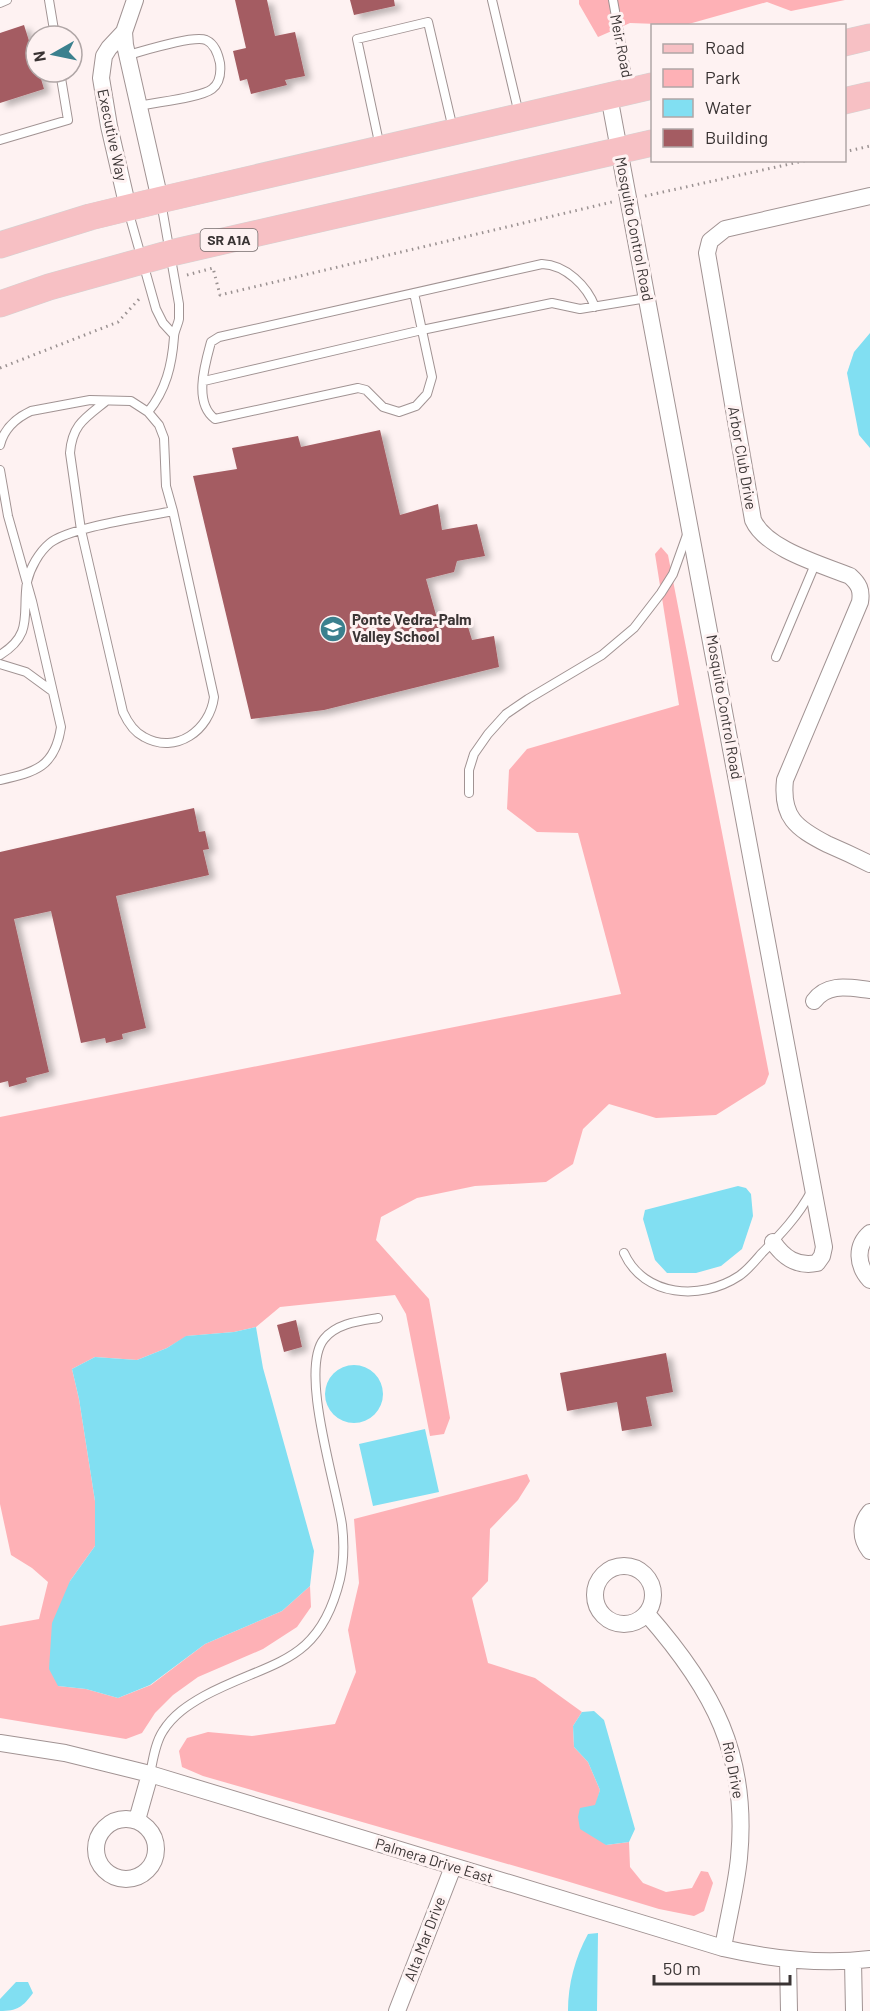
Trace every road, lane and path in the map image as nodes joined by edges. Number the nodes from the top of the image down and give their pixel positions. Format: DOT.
graph roads {
  1 [pos="7,0"];
  2 [pos="49,0"];
  3 [pos="135,0"];
  4 [pos="492,0"];
  5 [pos="612,0"];
  6 [pos="0,3"];
  7 [pos="53,24"];
  8 [pos="124,33"];
  9 [pos="870,37"];
  10 [pos="846,43"];
  11 [pos="128,55"];
  12 [pos="62,84"];
  13 [pos="630,92"];
  14 [pos="870,95"];
  15 [pos="846,101"];
  16 [pos="140,106"];
  17 [pos="520,117"];
  18 [pos="454,132"];
  19 [pos="0,141"];
  20 [pos="651,143"];
  21 [pos="870,146"];
  22 [pos="381,149"];
  23 [pos="619,151"];
  24 [pos="846,152"];
  25 [pos="799,162"];
  26 [pos="870,196"];
  27 [pos="629,199"];
  28 [pos="160,200"];
  29 [pos="128,208"];
  30 [pos="0,245"];
  31 [pos="171,253"];
  32 [pos="143,261"];
  33 [pos="175,279"];
  34 [pos="152,289"];
  35 [pos="414,293"];
  36 [pos="647,298"];
  37 [pos="0,304"];
  38 [pos="594,307"];
  39 [pos="422,330"];
  40 [pos="174,335"];
  41 [pos="0,368"];
  42 [pos="204,381"];
  43 [pos="105,402"];
  44 [pos="148,412"];
  45 [pos="0,445"];
  46 [pos="0,470"];
  47 [pos="173,511"];
  48 [pos="690,528"];
  49 [pos="81,530"];
  50 [pos="816,562"];
  51 [pos="27,582"];
  52 [pos="0,655"];
  53 [pos="776,657"];
  54 [pos="0,664"];
  55 [pos="52,691"];
  56 [pos="0,780"];
  57 [pos="469,793"];
  58 [pos="870,864"];
  59 [pos="870,990"];
  60 [pos="814,1001"];
  61 [pos="813,1190"];
  62 [pos="870,1233"];
  63 [pos="772,1242"];
  64 [pos="624,1253"];
  65 [pos="870,1280"];
  66 [pos="378,1318"];
  67 [pos="870,1512"];
  68 [pos="870,1551"];
  69 [pos="647,1614"];
  70 [pos="0,1743"];
  71 [pos="150,1774"];
  72 [pos="136,1820"];
  73 [pos="453,1867"];
  74 [pos="723,1948"];
  75 [pos="788,1959"];
  76 [pos="862,1960"];
  77 [pos="397,2011"];
  78 [pos="789,2011"];
  79 [pos="854,2011"];
  1 -- 6 [label="lane"];
  2 -- 7 [label="lane"];
  3 -- 8 [label="street, Executive Way"];
  4 -- 17 [label="lane"];
  5 -- 13 [label="lane, Meir Road"];
  8 -- 11 [label="street, Executive Way"];
  8 -- 29 [label="street, Executive Way"];
  9 -- 10 [label="main road"];
  11 -- 16 [label="street, Executive Way"];
  11 -- 16 [label="lane"];
  12 -- 19 [label="lane"];
  13 -- 17 [label="main road"];
  13 -- 23 [label="street, Mosquito Control Road"];
  14 -- 15 [label="main road"];
  16 -- 28 [label="street, Executive Way"];
  17 -- 18 [label="main road"];
  18 -- 22 [label="main road"];
  18 -- 22 [label="lane"];
  20 -- 23 [label="main road, SR A1A"];
  21 -- 24 [label="path"];
  22 -- 28 [label="main road"];
  23 -- 27 [label="street, Mosquito Control Road"];
  23 -- 31 [label="main road, SR A1A"];
  25 -- 27 [label="path"];
  26 -- 50 [label="street, Arbor Club Drive"];
  27 -- 33 [label="path"];
  27 -- 36 [label="street, Mosquito Control Road"];
  28 -- 29 [label="main road"];
  28 -- 31 [label="lane"];
  29 -- 30 [label="main road"];
  29 -- 32 [label="lane"];
  31 -- 32 [label="main road, SR A1A"];
  31 -- 33 [label="lane"];
  32 -- 34 [label="lane"];
  32 -- 37 [label="main road, SR A1A"];
  33 -- 40 [label="lane"];
  34 -- 40 [label="lane"];
  34 -- 41 [label="path"];
  35 -- 38 [label="lane"];
  35 -- 39 [label="lane"];
  35 -- 42 [label="lane"];
  36 -- 38 [label="lane"];
  36 -- 48 [label="street, Mosquito Control Road"];
  38 -- 39 [label="lane"];
  39 -- 42 [label="lane"];
  39 -- 42 [label="lane"];
  40 -- 44 [label="lane"];
  43 -- 44 [label="lane"];
  43 -- 45 [label="lane"];
  43 -- 49 [label="lane"];
  44 -- 47 [label="lane"];
  46 -- 51 [label="lane"];
  47 -- 49 [label="lane"];
  47 -- 49 [label="lane"];
  48 -- 57 [label="lane"];
  48 -- 61 [label="street, Mosquito Control Road"];
  49 -- 51 [label="lane"];
  50 -- 53 [label="lane"];
  50 -- 58 [label="street, Arbor Club Drive"];
  51 -- 52 [label="lane"];
  51 -- 55 [label="lane"];
  54 -- 55 [label="lane"];
  55 -- 56 [label="lane"];
  59 -- 60 [label="street"];
  61 -- 63 [label="lane"];
  61 -- 63 [label="street, Mosquito Control Road"];
  62 -- 65 [label="street"];
  63 -- 64 [label="lane"];
  66 -- 71 [label="lane"];
  67 -- 68 [label="street"];
  69 -- 74 [label="street, Rio Drive"];
  70 -- 71 [label="street, Palmera Drive East"];
  71 -- 72 [label="street"];
  71 -- 73 [label="street, Palmera Drive East"];
  73 -- 74 [label="street, Palmera Drive East"];
  73 -- 77 [label="street, Alta Mar Drive"];
  74 -- 75 [label="street, Palmera Drive East"];
  75 -- 76 [label="street, Palmera Drive East"];
  75 -- 78 [label="street"];
  76 -- 79 [label="street"];
}
